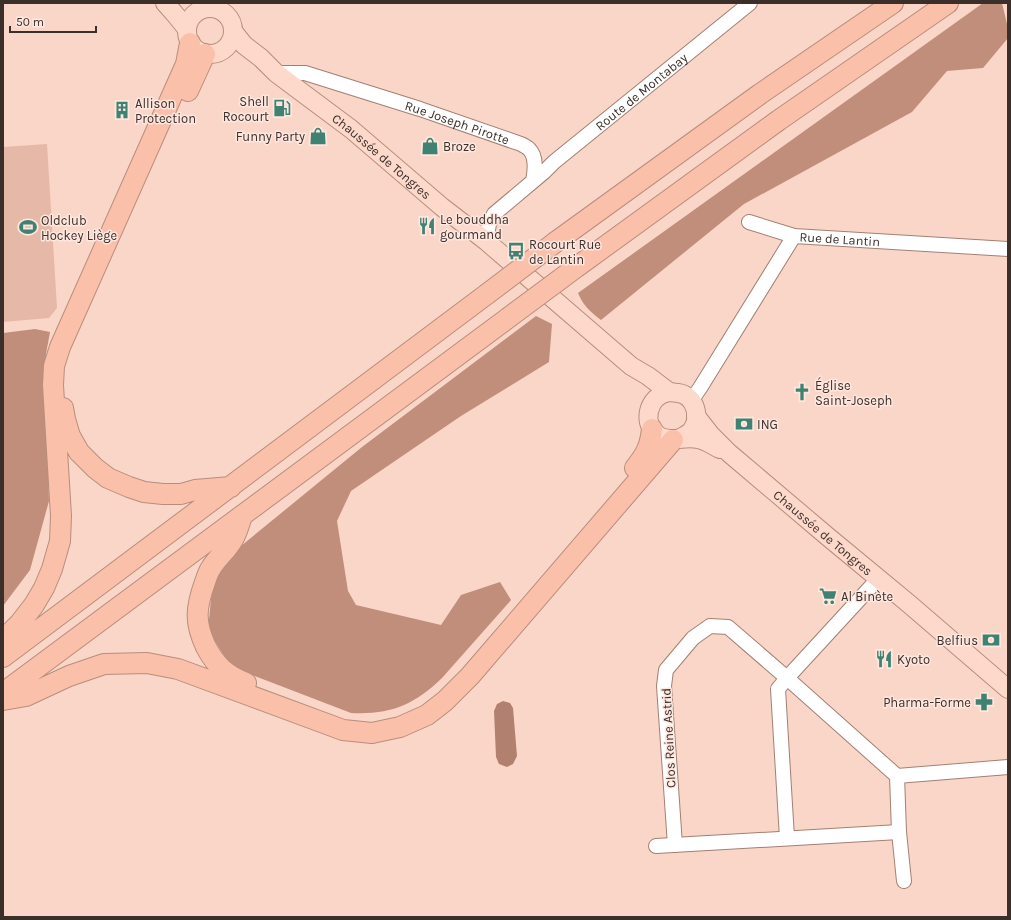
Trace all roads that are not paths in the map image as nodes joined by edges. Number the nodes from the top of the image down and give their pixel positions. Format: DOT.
graph roads {
  1 [pos="165,3"];
  2 [pos="180,3"];
  3 [pos="750,3"];
  4 [pos="893,3"];
  5 [pos="948,3"];
  6 [pos="198,11"];
  7 [pos="233,31"];
  8 [pos="200,45"];
  9 [pos="276,73"];
  10 [pos="533,181"];
  11 [pos="749,222"];
  12 [pos="794,236"];
  13 [pos="486,241"];
  14 [pos="1008,249"];
  15 [pos="631,366"];
  16 [pos="669,392"];
  17 [pos="652,402"];
  18 [pos="694,409"];
  19 [pos="652,429"];
  20 [pos="675,439"];
  21 [pos="729,453"];
  22 [pos="231,487"];
  23 [pos="242,516"];
  24 [pos="878,579"];
  25 [pos="3,640"];
  26 [pos="3,657"];
  27 [pos="1001,676"];
  28 [pos="787,678"];
  29 [pos="1008,689"];
  30 [pos="3,693"];
  31 [pos="3,700"];
  32 [pos="1008,767"];
  33 [pos="897,776"];
  34 [pos="899,832"];
  35 [pos="787,838"];
  36 [pos="675,845"];
  37 [pos="656,846"];
  38 [pos="904,881"];
  1 -- 8 [label="main road"];
  2 -- 6 [label="main road"];
  3 -- 10 [label="street, Route de Montabay"];
  4 -- 22 [label="highway, bridge"];
  5 -- 23 [label="highway, bridge"];
  6 -- 7 [label="main road"];
  6 -- 8 [label="main road"];
  7 -- 8 [label="main road"];
  7 -- 9 [label="main road, Chaussée de Tongres"];
  8 -- 9 [label="main road, Chaussée de Tongres"];
  8 -- 22 [label="highway"];
  8 -- 25 [label="highway"];
  9 -- 10 [label="street, Rue Joseph Pirotte"];
  9 -- 13 [label="main road, Chaussée de Tongres"];
  10 -- 13 [label="street"];
  11 -- 12 [label="street"];
  12 -- 14 [label="street, Rue de Lantin"];
  12 -- 18 [label="street, Rue de Lantin"];
  13 -- 15 [label="main road, Chaussée de Tongres"];
  15 -- 16 [label="main road, Chaussée de Tongres"];
  15 -- 17 [label="main road, Chaussée de Tongres"];
  16 -- 17 [label="main road"];
  16 -- 18 [label="main road, Chaussée de Tongres"];
  17 -- 19 [label="main road"];
  18 -- 20 [label="main road"];
  18 -- 21 [label="main road, Chaussée de Tongres"];
  19 -- 20 [label="main road, Chaussée de Tongres"];
  19 -- 23 [label="highway"];
  20 -- 21 [label="main road, Chaussée de Tongres"];
  20 -- 31 [label="highway"];
  21 -- 24 [label="main road, Chaussée de Tongres"];
  22 -- 26 [label="highway"];
  23 -- 30 [label="highway"];
  24 -- 27 [label="main road, Chaussée de Tongres"];
  24 -- 28 [label="street"];
  27 -- 29 [label="main road, Chaussée de Tongres"];
  28 -- 33 [label="street, Clos Reine Astrid"];
  28 -- 35 [label="street"];
  28 -- 36 [label="street, Clos Reine Astrid"];
  32 -- 33 [label="street"];
  33 -- 34 [label="street"];
  34 -- 35 [label="street"];
  34 -- 38 [label="street"];
  35 -- 36 [label="street"];
  36 -- 37 [label="street"];
}
